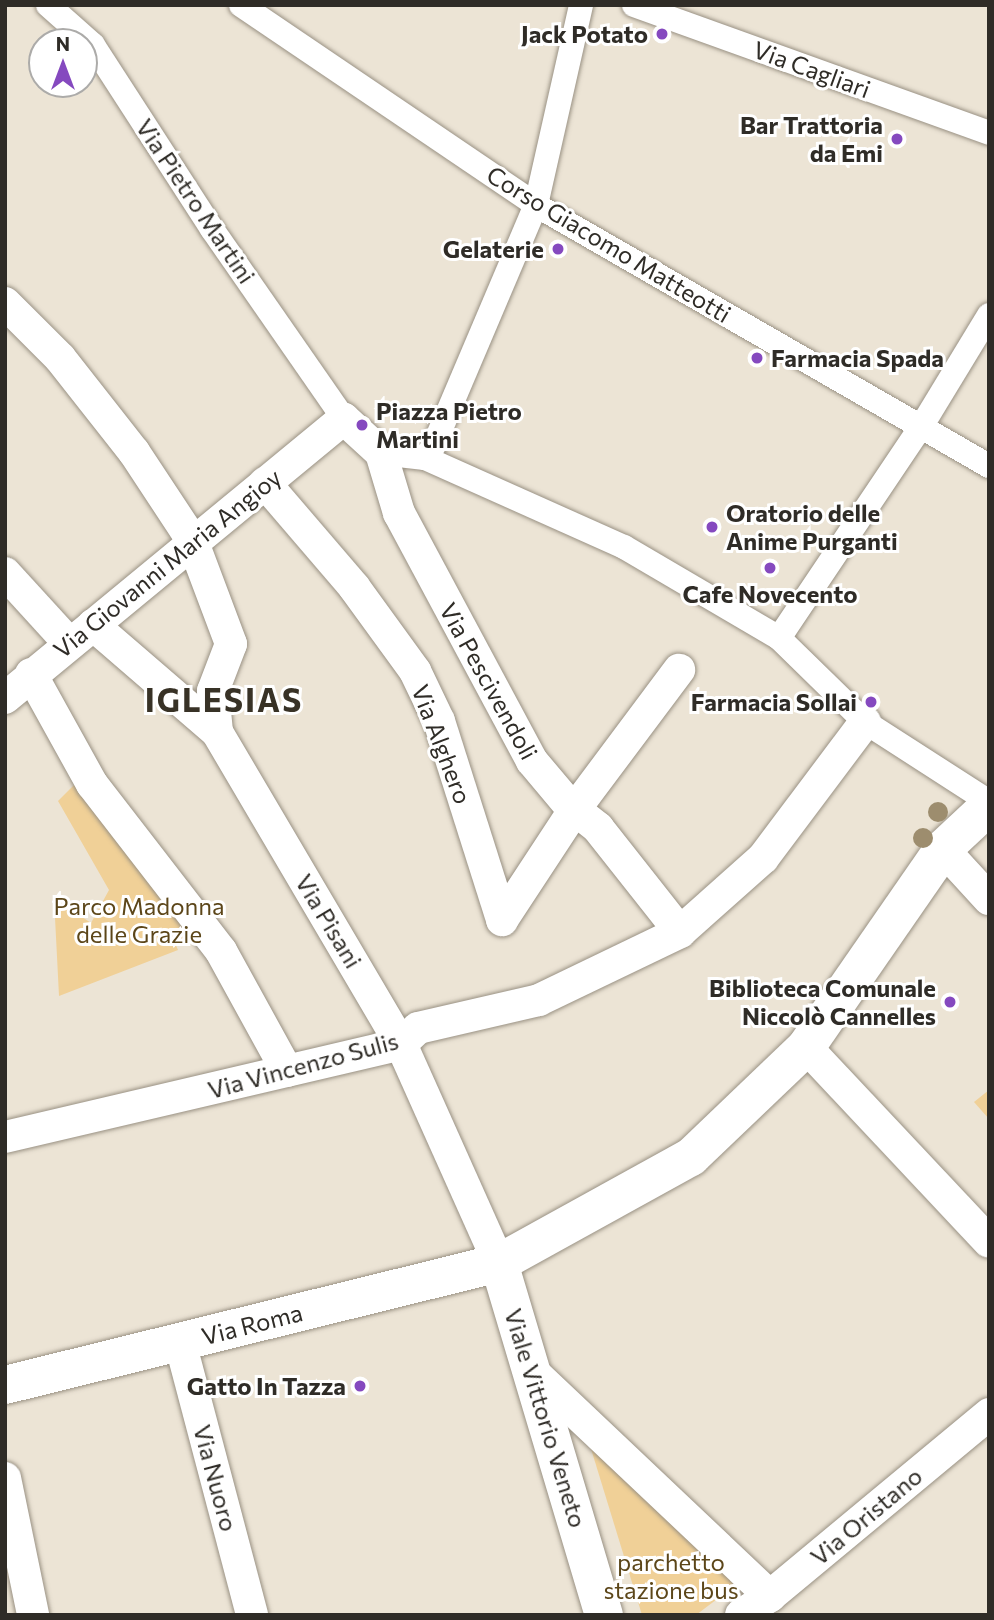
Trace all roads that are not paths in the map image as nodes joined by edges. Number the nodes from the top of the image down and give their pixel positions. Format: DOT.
graph roads {
  1 [pos="241,5"];
  2 [pos="581,5"];
  3 [pos="634,5"];
  4 [pos="63,10"];
  5 [pos="989,133"];
  6 [pos="536,205"];
  7 [pos="5,303"];
  8 [pos="989,315"];
  9 [pos="337,424"];
  10 [pos="921,427"];
  11 [pos="381,453"];
  12 [pos="431,455"];
  13 [pos="989,466"];
  14 [pos="265,483"];
  15 [pos="192,540"];
  16 [pos="5,573"];
  17 [pos="80,634"];
  18 [pos="779,638"];
  19 [pos="679,670"];
  20 [pos="31,674"];
  21 [pos="5,698"];
  22 [pos="865,722"];
  23 [pos="217,732"];
  24 [pos="989,804"];
  25 [pos="575,809"];
  26 [pos="943,849"];
  27 [pos="989,899"];
  28 [pos="680,932"];
  29 [pos="401,1044"];
  30 [pos="806,1047"];
  31 [pos="287,1071"];
  32 [pos="5,1137"];
  33 [pos="989,1242"];
  34 [pos="499,1263"];
  35 [pos="180,1342"];
  36 [pos="534,1373"];
  37 [pos="5,1385"];
  38 [pos="989,1414"];
  39 [pos="5,1478"];
  40 [pos="770,1596"];
  41 [pos="33,1615"];
  42 [pos="252,1615"];
  43 [pos="604,1615"];
  44 [pos="741,1615"];
  1 -- 6 [label="street, Corso Giacomo Matteotti"];
  2 -- 6 [label="street"];
  3 -- 5 [label="street, Via Cagliari"];
  4 -- 9 [label="street, Via Pietro Martini"];
  6 -- 10 [label="street, Corso Giacomo Matteotti"];
  6 -- 12 [label="street"];
  7 -- 15 [label="street"];
  8 -- 10 [label="street"];
  9 -- 11 [label="street"];
  9 -- 14 [label="street, Via Giovanni Maria Angioy"];
  10 -- 13 [label="street, Corso Giacomo Matteotti"];
  10 -- 18 [label="street"];
  11 -- 12 [label="street"];
  11 -- 25 [label="street, Via Pescivendoli"];
  12 -- 18 [label="street"];
  14 -- 15 [label="street, Via Giovanni Maria Angioy"];
  14 -- 25 [label="street, Via Alghero"];
  15 -- 17 [label="street, Via Giovanni Maria Angioy"];
  15 -- 23 [label="street"];
  16 -- 17 [label="street, Via Pisani"];
  17 -- 20 [label="street, Via Giovanni Maria Angioy"];
  17 -- 23 [label="street, Via Pisani"];
  18 -- 22 [label="street"];
  19 -- 25 [label="street"];
  20 -- 21 [label="street, Via Giovanni Maria Angioy"];
  20 -- 31 [label="street"];
  22 -- 24 [label="street"];
  22 -- 28 [label="street, Via Vincenzo Sulis"];
  23 -- 29 [label="street, Via Pisani"];
  24 -- 26 [label="main road, Via Roma"];
  25 -- 28 [label="street, Via Pescivendoli"];
  26 -- 27 [label="street"];
  26 -- 30 [label="main road, Via Roma"];
  28 -- 29 [label="street, Via Vincenzo Sulis"];
  29 -- 31 [label="street, Via Vincenzo Sulis"];
  29 -- 34 [label="street, Via Pisani"];
  30 -- 33 [label="street"];
  30 -- 34 [label="main road, Via Roma"];
  31 -- 32 [label="street, Via Vincenzo Sulis"];
  34 -- 35 [label="main road, Via Roma"];
  34 -- 36 [label="main road, Viale Vittorio Veneto"];
  35 -- 37 [label="main road, Via Roma"];
  35 -- 42 [label="street, Via Nuoro"];
  36 -- 40 [label="street"];
  36 -- 43 [label="main road, Viale Vittorio Veneto"];
  38 -- 40 [label="street, Via Oristano"];
  39 -- 41 [label="street"];
  40 -- 44 [label="street, Via Oristano"];
}
